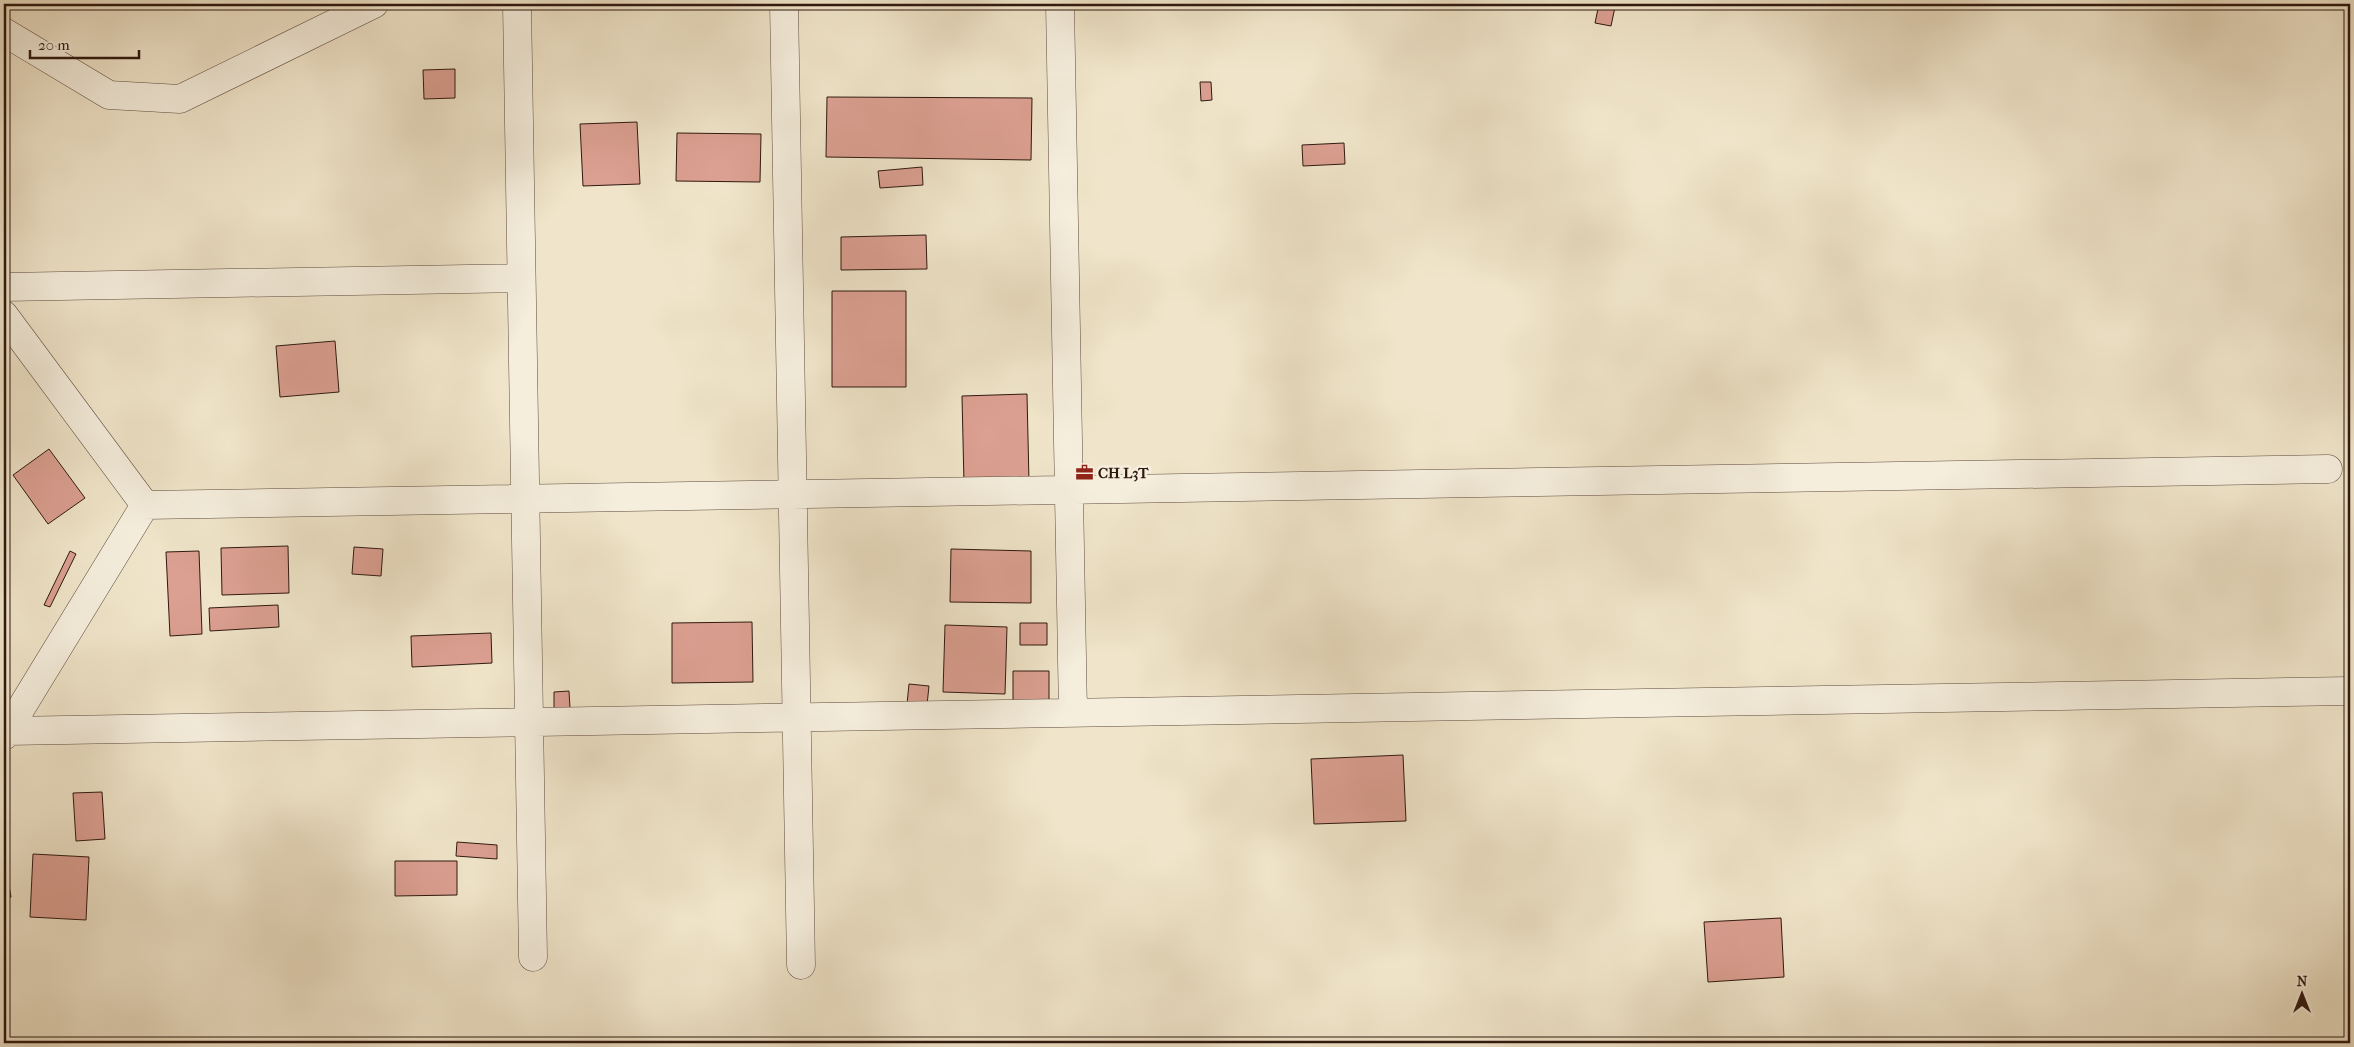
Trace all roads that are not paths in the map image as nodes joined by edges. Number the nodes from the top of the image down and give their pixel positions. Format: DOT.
graph roads {
  1 [pos="374,4"];
  2 [pos="517,4"];
  3 [pos="784,4"];
  4 [pos="1060,4"];
  5 [pos="4,32"];
  6 [pos="521,278"];
  7 [pos="4,287"];
  8 [pos="4,315"];
  9 [pos="2328,468"];
  10 [pos="1069,490"];
  11 [pos="792,494"];
  12 [pos="525,499"];
  13 [pos="145,505"];
  14 [pos="2350,691"];
  15 [pos="1072,713"];
  16 [pos="797,718"];
  17 [pos="529,722"];
  18 [pos="5,734"];
  19 [pos="533,958"];
  20 [pos="801,965"];
  1 -- 5 [label="street"];
  2 -- 6 [label="street"];
  3 -- 11 [label="street"];
  4 -- 10 [label="street"];
  6 -- 7 [label="street"];
  6 -- 12 [label="street"];
  8 -- 13 [label="street"];
  9 -- 10 [label="street"];
  10 -- 11 [label="street"];
  10 -- 15 [label="street"];
  11 -- 12 [label="street"];
  11 -- 16 [label="street"];
  12 -- 13 [label="street"];
  12 -- 17 [label="street"];
  13 -- 18 [label="street"];
  14 -- 15 [label="street"];
  15 -- 16 [label="street"];
  16 -- 17 [label="street"];
  16 -- 20 [label="street"];
  17 -- 18 [label="street"];
  17 -- 19 [label="street"];
}
